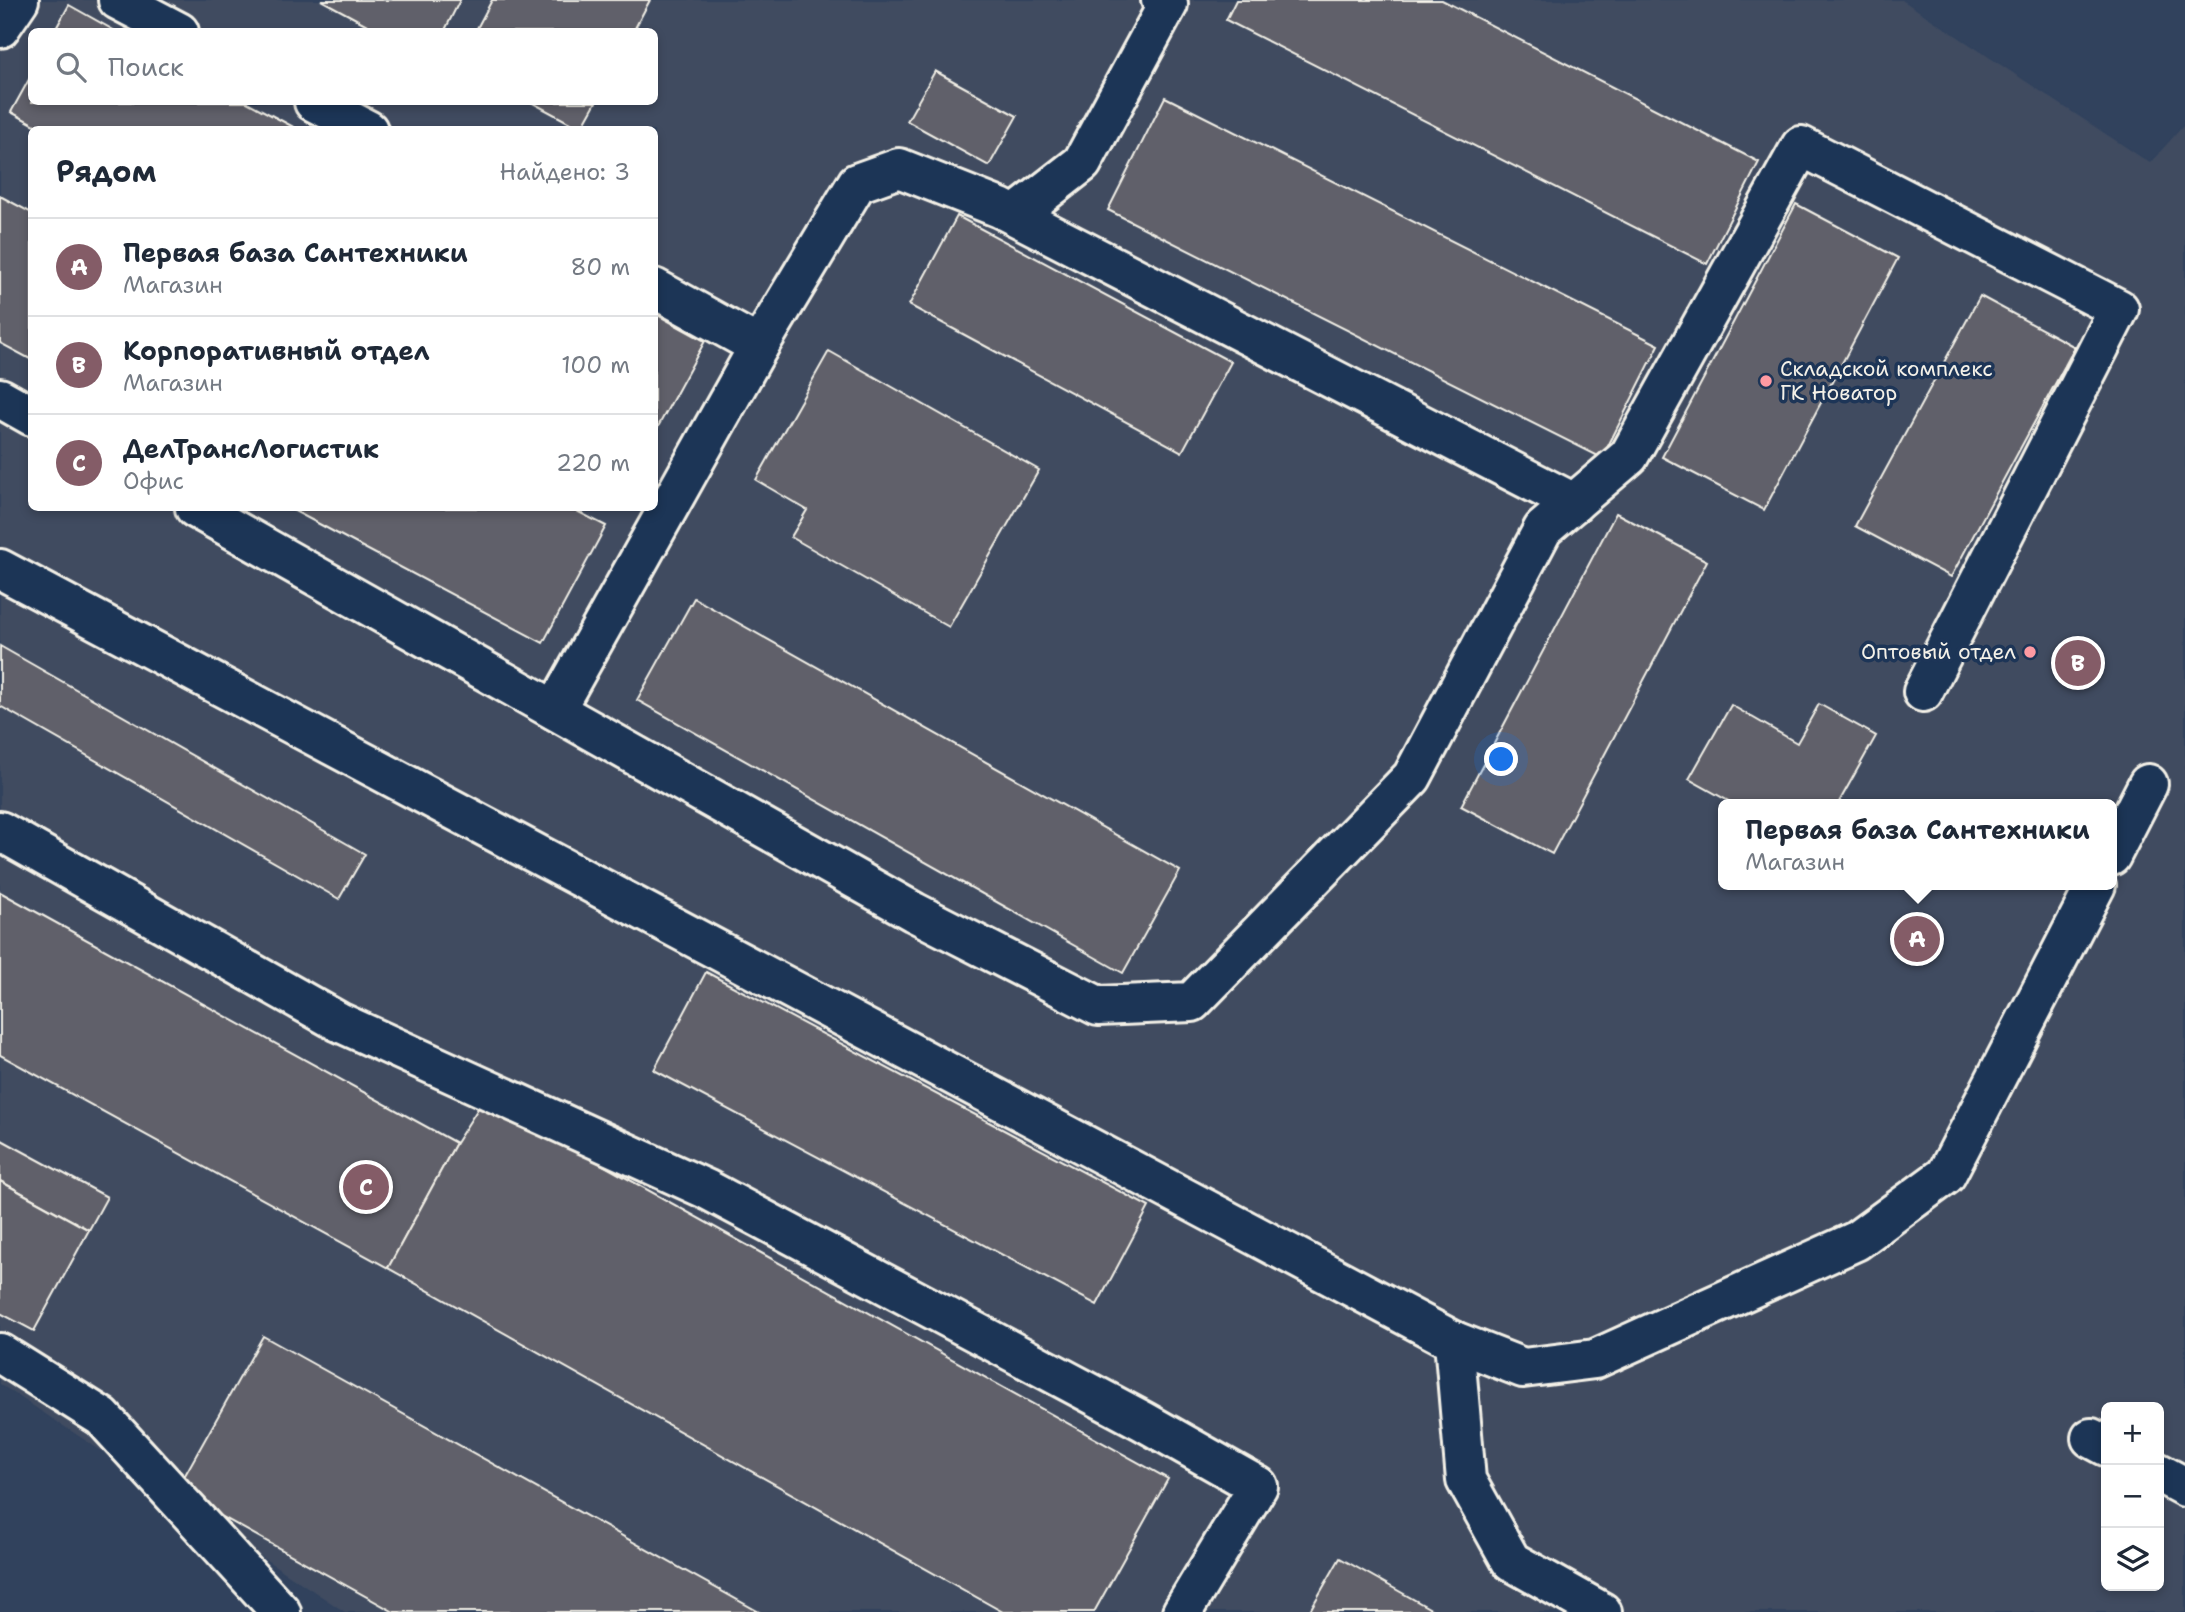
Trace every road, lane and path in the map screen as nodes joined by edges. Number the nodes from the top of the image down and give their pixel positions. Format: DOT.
graph roads {
  1 [pos="19,0"];
  2 [pos="118,0"];
  3 [pos="1161,0"];
  4 [pos="0,28"];
  5 [pos="171,28"];
  6 [pos="320,105"];
  7 [pos="360,126"];
  8 [pos="1015,215"];
  9 [pos="658,290"];
  10 [pos="759,346"];
  11 [pos="0,398"];
  12 [pos="28,414"];
  13 [pos="1574,503"];
  14 [pos="212,512"];
  15 [pos="0,569"];
  16 [pos="1923,692"];
  17 [pos="555,710"];
  18 [pos="2148,784"];
  19 [pos="0,831"];
  20 [pos="2117,844"];
  21 [pos="2093,890"];
  22 [pos="1454,1341"];
  23 [pos="0,1353"];
  24 [pos="2164,1476"];
  25 [pos="2185,1487"];
  26 [pos="281,1612"];
  27 [pos="1182,1612"];
  28 [pos="1602,1612"];
  1 -- 4 [label="lane"];
  2 -- 5 [label="lane"];
  3 -- 8 [label="lane"];
  6 -- 7 [label="lane"];
  8 -- 10 [label="lane"];
  8 -- 13 [label="lane"];
  9 -- 10 [label="lane"];
  10 -- 17 [label="lane"];
  11 -- 12 [label="lane"];
  13 -- 16 [label="lane"];
  13 -- 17 [label="lane"];
  14 -- 17 [label="lane"];
  15 -- 22 [label="lane"];
  18 -- 20 [label="lane"];
  19 -- 27 [label="lane"];
  21 -- 22 [label="lane"];
  22 -- 28 [label="lane"];
  23 -- 26 [label="lane"];
  24 -- 25 [label="lane"];
}
